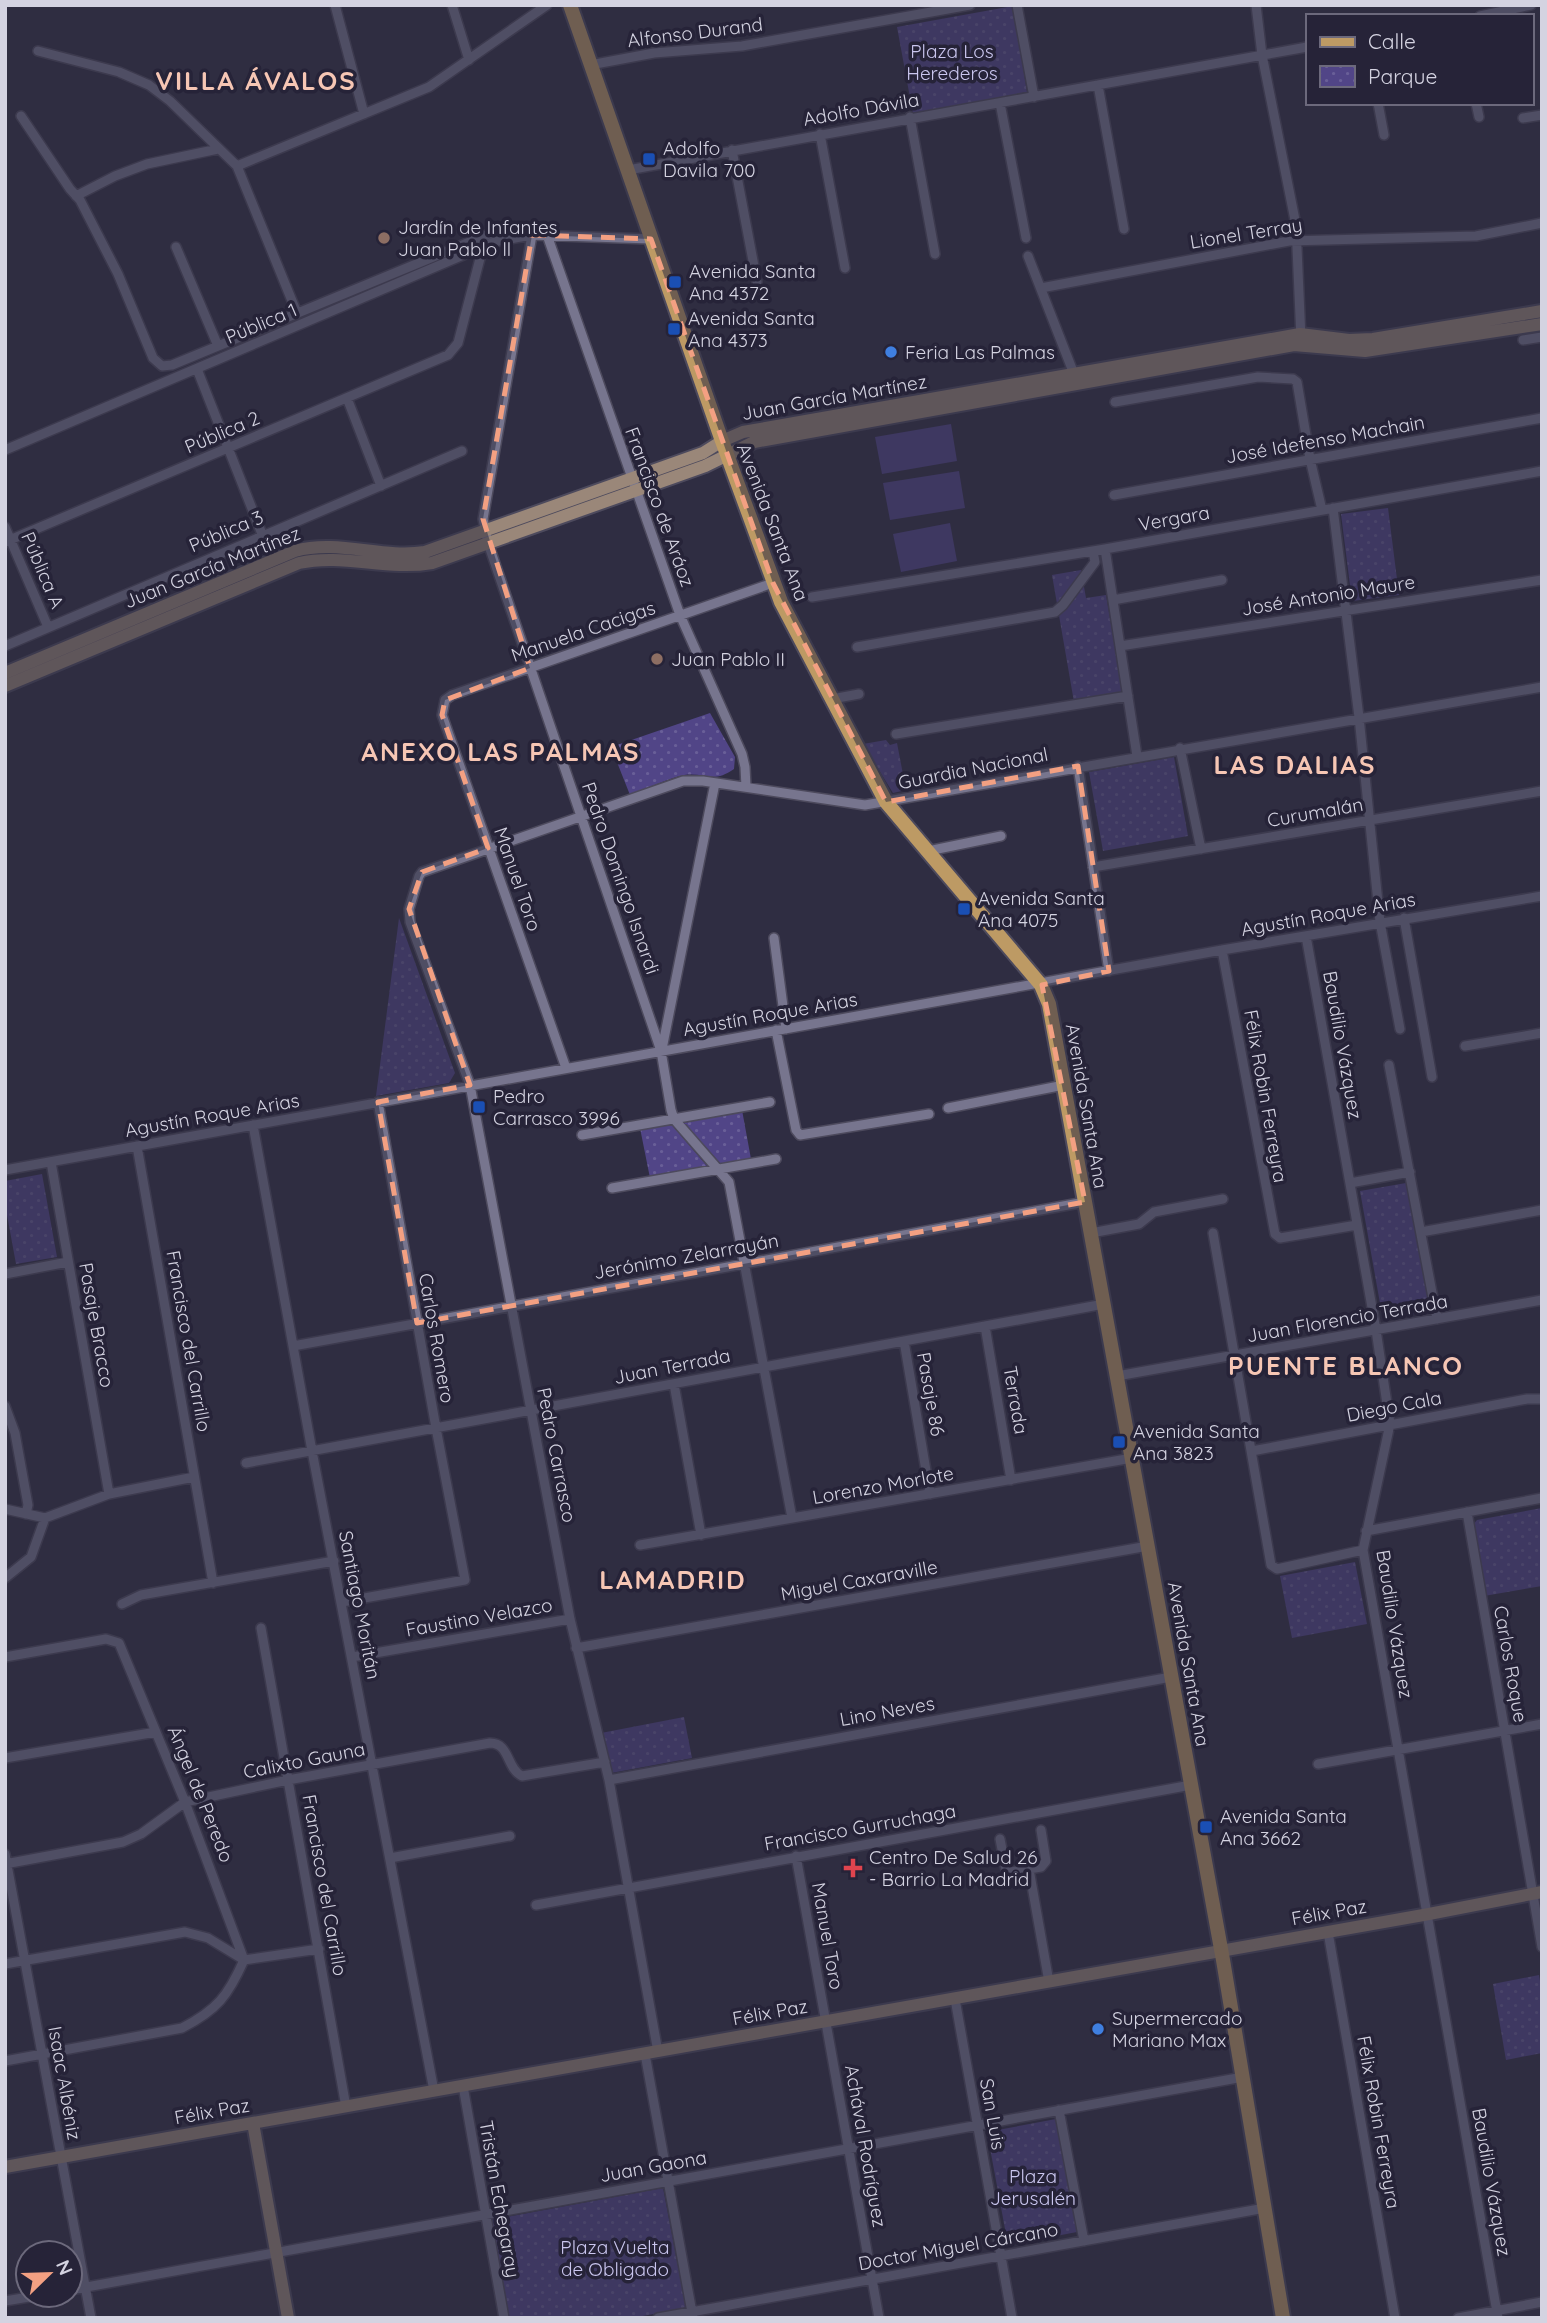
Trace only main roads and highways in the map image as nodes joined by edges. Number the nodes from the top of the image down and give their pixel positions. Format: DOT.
graph roads {
  1 [pos="570,5"];
  2 [pos="1542,311"];
  3 [pos="1542,324"];
  4 [pos="1301,339"];
  5 [pos="725,448"];
  6 [pos="486,537"];
  7 [pos="5,673"];
  8 [pos="5,685"];
  9 [pos="1537,1893"];
  10 [pos="1221,1951"];
  11 [pos="253,2123"];
  12 [pos="5,2168"];
  13 [pos="288,2318"];
  14 [pos="1283,2318"];
  1 -- 5 [label="main road, Avenida Santa Ana"];
  2 -- 4 [label="main road, Juan García Martínez"];
  3 -- 4 [label="main road, Juan García Martínez"];
  4 -- 5 [label="main road, Juan García Martínez"];
  4 -- 5 [label="main road, Juan García Martínez"];
  5 -- 6 [label="main road, Juan García Martínez"];
  5 -- 10 [label="main road, Avenida Santa Ana"];
  6 -- 7 [label="main road, Juan García Martínez"];
  6 -- 8 [label="main road, Juan García Martínez"];
  9 -- 10 [label="main road, Félix Paz"];
  10 -- 11 [label="main road, Félix Paz"];
  10 -- 14 [label="main road, Avenida Santa Ana"];
  11 -- 12 [label="main road, Félix Paz"];
  11 -- 13 [label="main road"];
}
